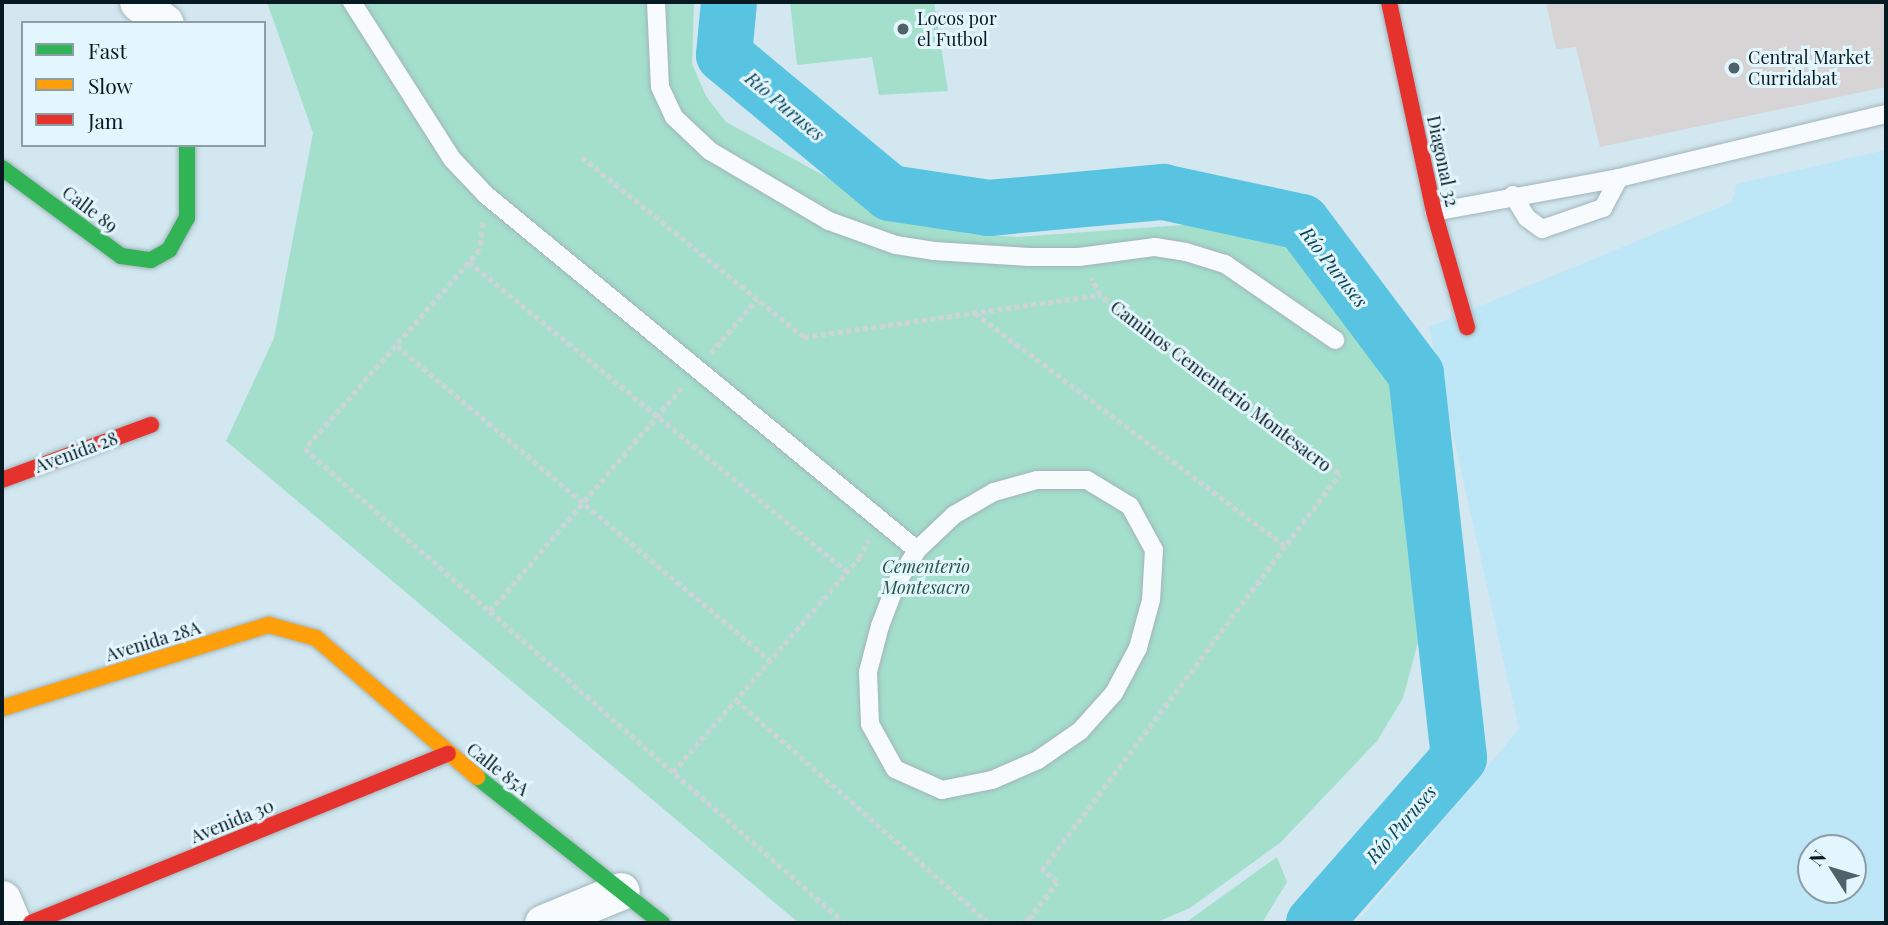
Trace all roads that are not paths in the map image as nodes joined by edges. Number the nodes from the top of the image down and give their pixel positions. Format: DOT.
graph roads {
  1 [pos="352,2"];
  2 [pos="656,2"];
  3 [pos="1389,2"];
  4 [pos="1886,114"];
  5 [pos="187,147"];
  6 [pos="2,168"];
  7 [pos="1619,178"];
  8 [pos="1513,195"];
  9 [pos="1434,212"];
  10 [pos="1466,327"];
  11 [pos="1335,340"];
  12 [pos="151,425"];
  13 [pos="2,480"];
  14 [pos="917,550"];
  15 [pos="316,638"];
  16 [pos="2,708"];
  17 [pos="448,754"];
  18 [pos="621,891"];
  19 [pos="2,899"];
  20 [pos="12,923"];
  21 [pos="31,923"];
  22 [pos="543,923"];
  23 [pos="662,923"];
  1 -- 14 [label="lane"];
  2 -- 11 [label="lane"];
  3 -- 9 [label="street, Diagonal 32"];
  4 -- 7 [label="lane"];
  5 -- 6 [label="street, Calle 89"];
  7 -- 8 [label="lane"];
  7 -- 8 [label="lane"];
  8 -- 9 [label="lane"];
  9 -- 10 [label="street, Diagonal 32"];
  12 -- 13 [label="street, Avenida 28"];
  14 -- 14 [label="lane"];
  15 -- 16 [label="street, Avenida 28A"];
  15 -- 17 [label="street, Calle 85A"];
  17 -- 18 [label="street, Calle 85A"];
  17 -- 21 [label="street, Avenida 30"];
  18 -- 22 [label="street"];
  18 -- 23 [label="street, Calle 85A"];
  19 -- 20 [label="street"];
}
